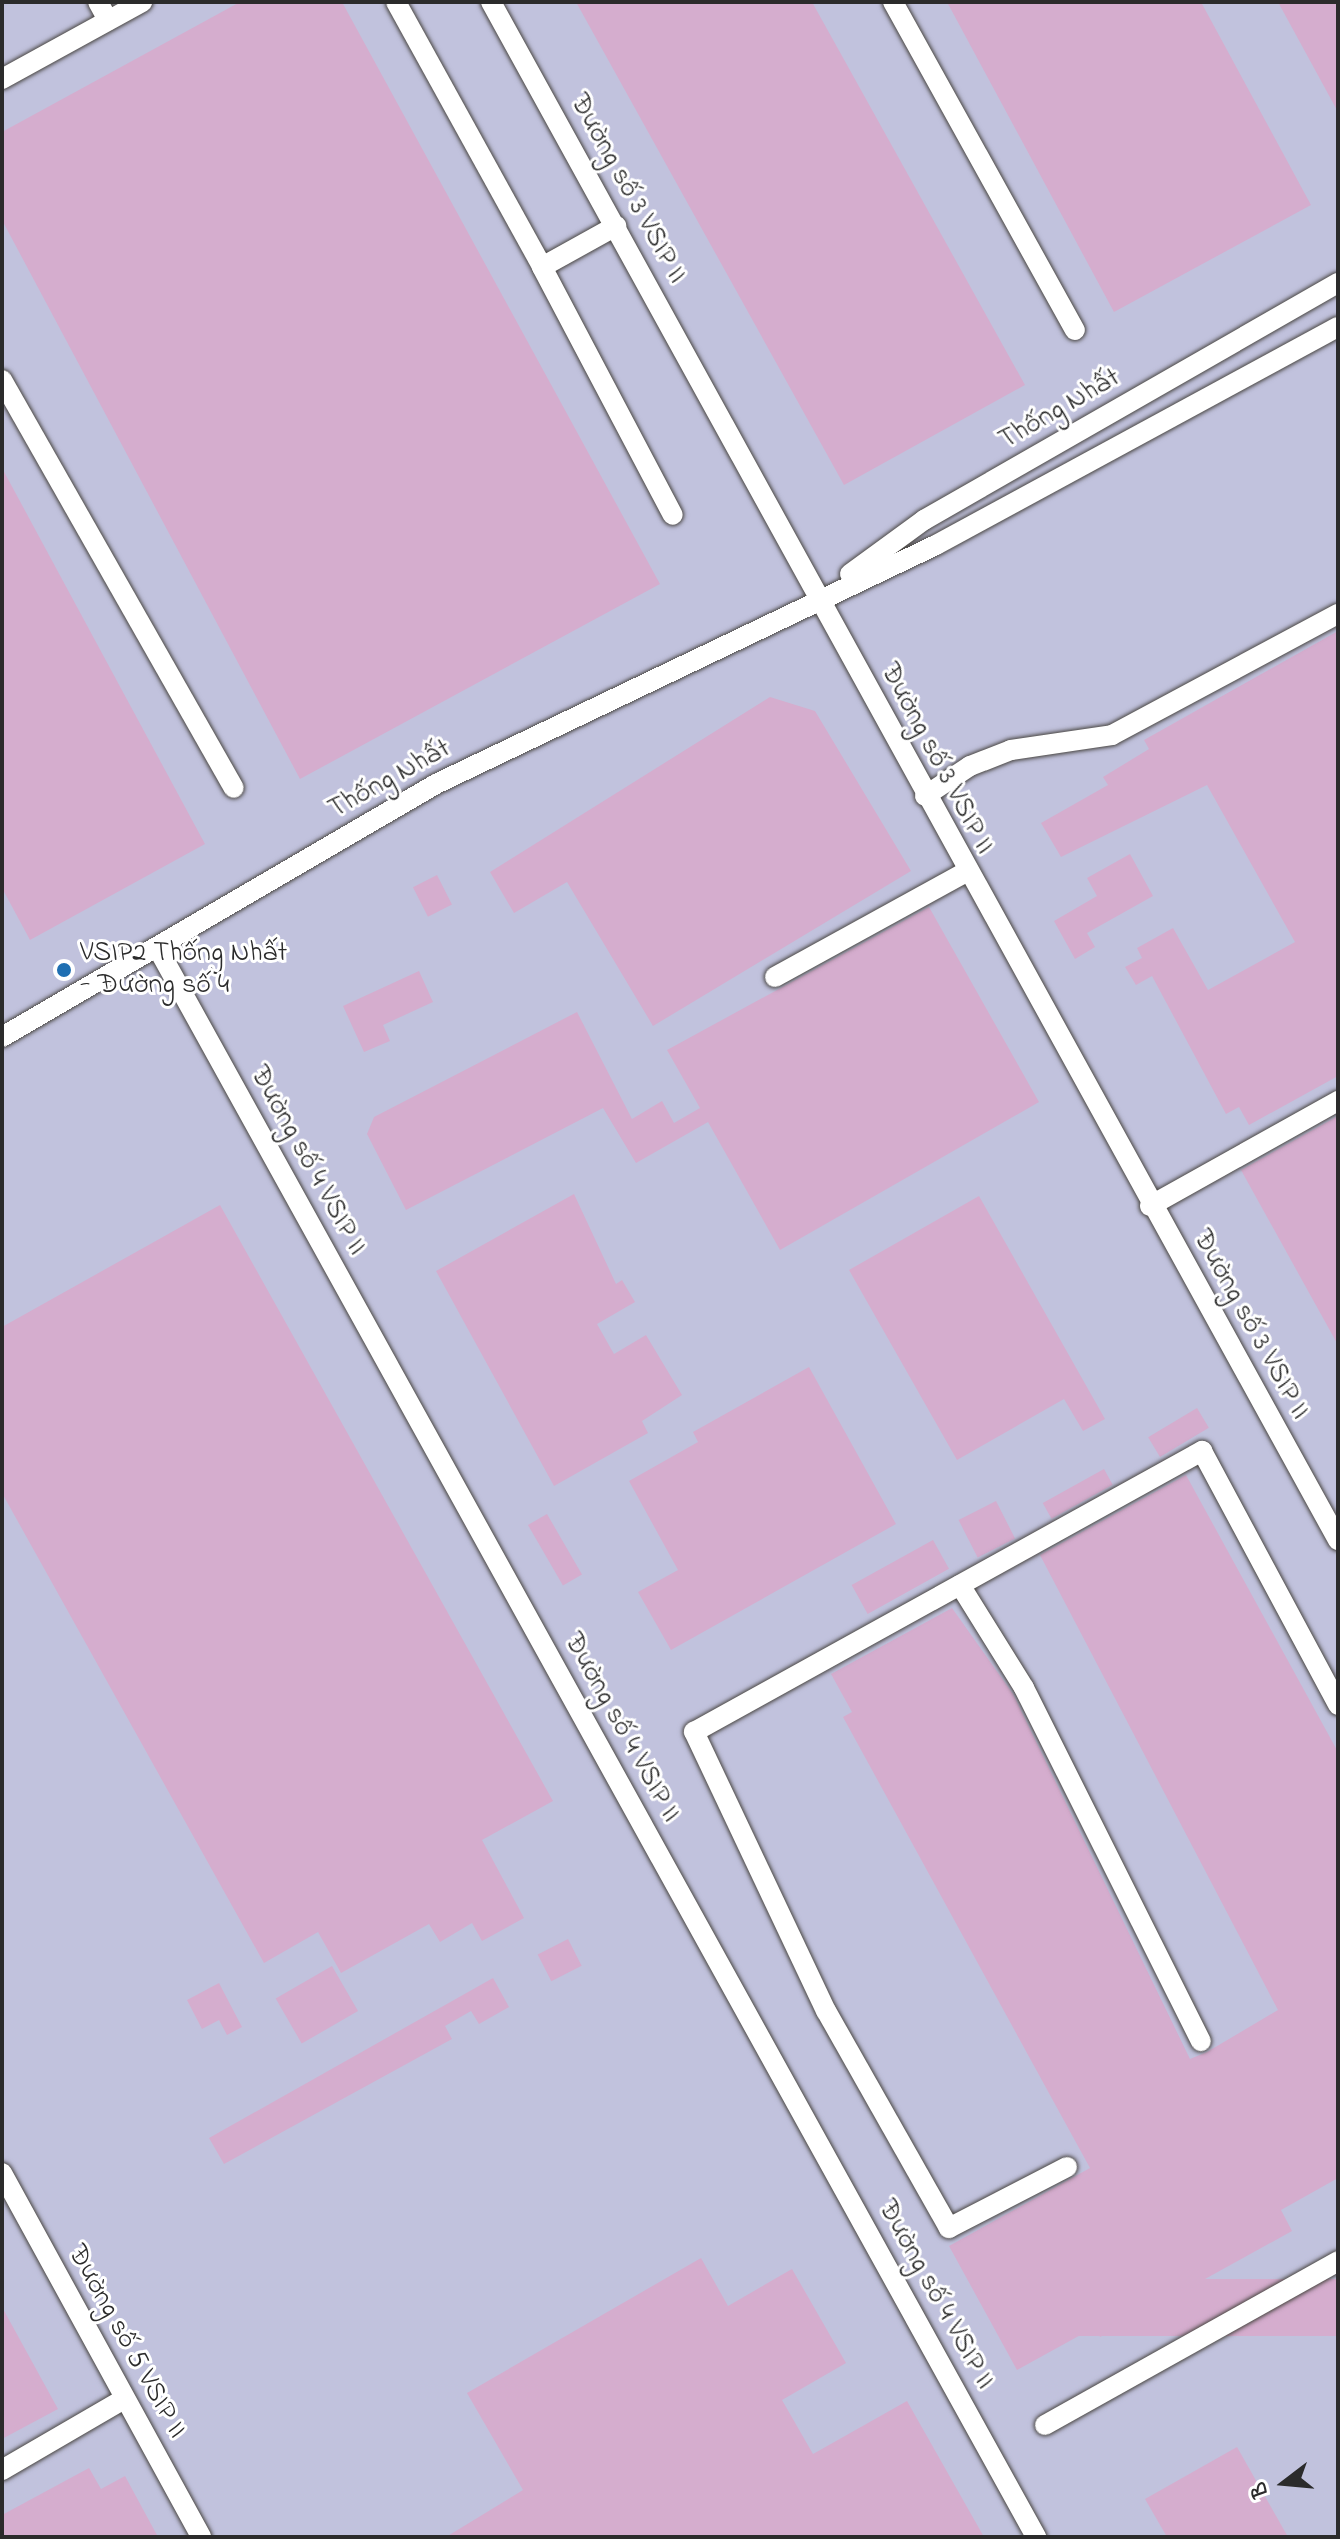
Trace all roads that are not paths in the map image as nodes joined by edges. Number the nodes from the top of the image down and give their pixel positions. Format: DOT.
graph roads {
  1 [pos="98,2"];
  2 [pos="142,2"];
  3 [pos="396,2"];
  4 [pos="491,2"];
  5 [pos="893,2"];
  6 [pos="108,20"];
  7 [pos="2,79"];
  8 [pos="616,226"];
  9 [pos="542,267"];
  10 [pos="1338,283"];
  11 [pos="1338,327"];
  12 [pos="1075,330"];
  13 [pos="2,380"];
  14 [pos="673,515"];
  15 [pos="817,597"];
  16 [pos="1338,614"];
  17 [pos="234,788"];
  18 [pos="925,796"];
  19 [pos="964,873"];
  20 [pos="157,947"];
  21 [pos="775,977"];
  22 [pos="2,1037"];
  23 [pos="1338,1101"];
  24 [pos="1150,1206"];
  25 [pos="1338,1540"];
  26 [pos="960,1585"];
  27 [pos="1338,1705"];
  28 [pos="1201,2041"];
  29 [pos="1067,2167"];
  30 [pos="2,2173"];
  31 [pos="1338,2261"];
  32 [pos="124,2399"];
  33 [pos="1045,2425"];
  34 [pos="2,2470"];
  35 [pos="201,2537"];
  36 [pos="1036,2537"];
  1 -- 6 [label="street"];
  2 -- 6 [label="street"];
  3 -- 9 [label="street"];
  4 -- 8 [label="street, Đường số 3 VSIP II"];
  5 -- 12 [label="street"];
  6 -- 7 [label="street"];
  8 -- 9 [label="street"];
  8 -- 15 [label="street, Đường số 3 VSIP II"];
  9 -- 14 [label="street"];
  10 -- 15 [label="street, Thống Nhất"];
  11 -- 15 [label="street, Thống Nhất"];
  13 -- 17 [label="street"];
  15 -- 18 [label="street, Đường số 3 VSIP II"];
  15 -- 20 [label="street, Thống Nhất"];
  16 -- 18 [label="street"];
  18 -- 19 [label="street, Đường số 3 VSIP II"];
  19 -- 21 [label="street"];
  19 -- 24 [label="street, Đường số 3 VSIP II"];
  20 -- 22 [label="street, Thống Nhất"];
  20 -- 36 [label="street, Đường số 4 VSIP II"];
  23 -- 24 [label="street"];
  24 -- 25 [label="street, Đường số 3 VSIP II"];
  26 -- 27 [label="street"];
  26 -- 28 [label="street"];
  26 -- 29 [label="street"];
  30 -- 32 [label="street, Đường số 5 VSIP II"];
  31 -- 33 [label="street"];
  32 -- 34 [label="street"];
  32 -- 35 [label="street, Đường số 5 VSIP II"];
}
